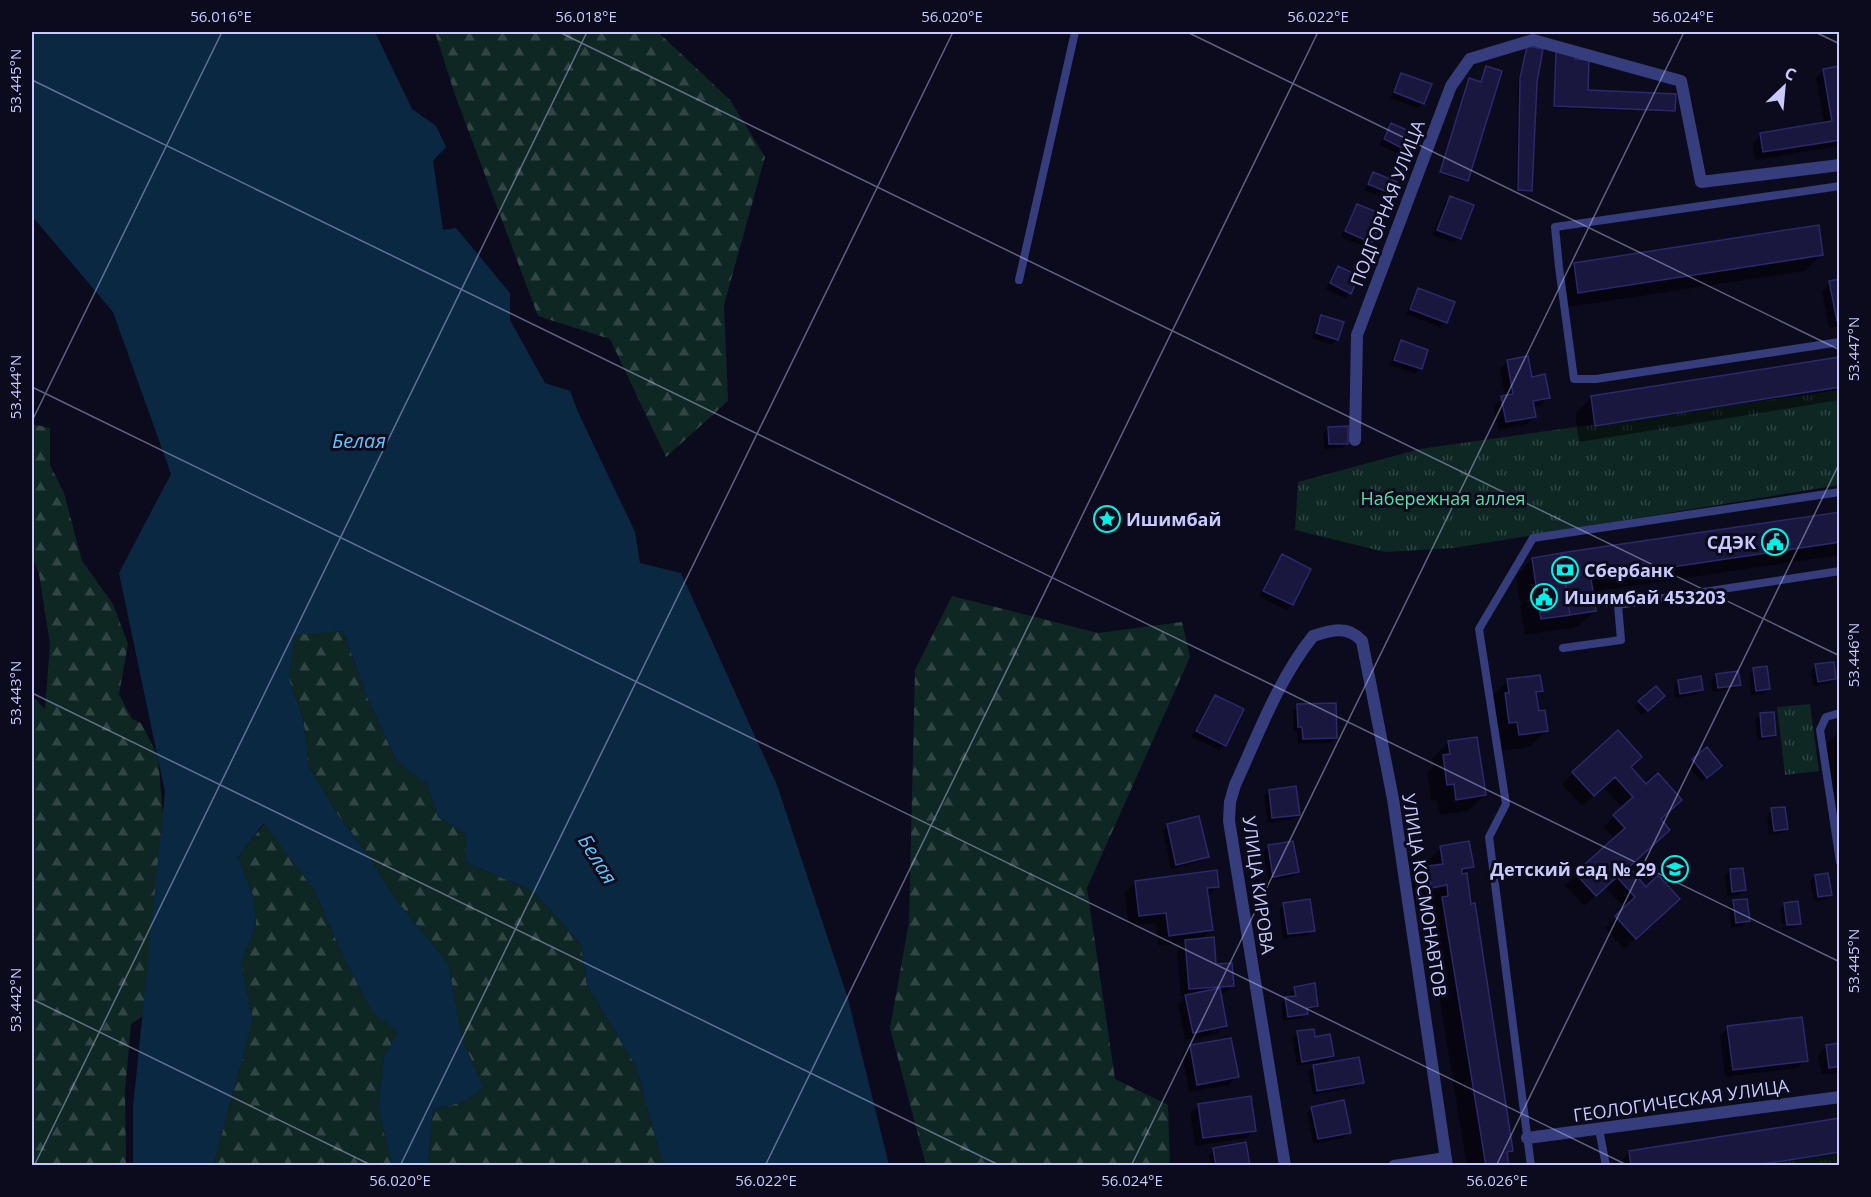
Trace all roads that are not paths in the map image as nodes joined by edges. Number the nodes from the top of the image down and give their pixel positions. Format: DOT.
graph roads {
  1 [pos="1075,32"];
  2 [pos="1533,36"];
  3 [pos="1839,165"];
  4 [pos="1839,186"];
  5 [pos="1019,280"];
  6 [pos="1839,342"];
  7 [pos="1355,440"];
  8 [pos="1839,492"];
  9 [pos="1839,571"];
  10 [pos="1356,633"];
  11 [pos="1563,648"];
  12 [pos="1839,713"];
  13 [pos="1839,862"];
  14 [pos="1839,1096"];
  15 [pos="1599,1129"];
  16 [pos="1527,1138"];
  17 [pos="1447,1162"];
  18 [pos="1285,1166"];
  19 [pos="1394,1166"];
  20 [pos="1531,1166"];
  21 [pos="1606,1166"];
  1 -- 5 [label="lane"];
  2 -- 3 [label="street"];
  2 -- 7 [label="street, ПОДГОРНАЯ УЛИЦА"];
  4 -- 6 [label="lane"];
  8 -- 16 [label="lane"];
  9 -- 11 [label="lane"];
  10 -- 17 [label="street, УЛИЦА КОСМОНАВТОВ"];
  10 -- 18 [label="street, УЛИЦА КИРОВА"];
  12 -- 13 [label="lane"];
  14 -- 15 [label="street, ГЕОЛОГИЧЕСКАЯ УЛИЦА"];
  15 -- 16 [label="street, ГЕОЛОГИЧЕСКАЯ УЛИЦА"];
  15 -- 21 [label="lane"];
  16 -- 20 [label="lane"];
  17 -- 19 [label="street"];
}
